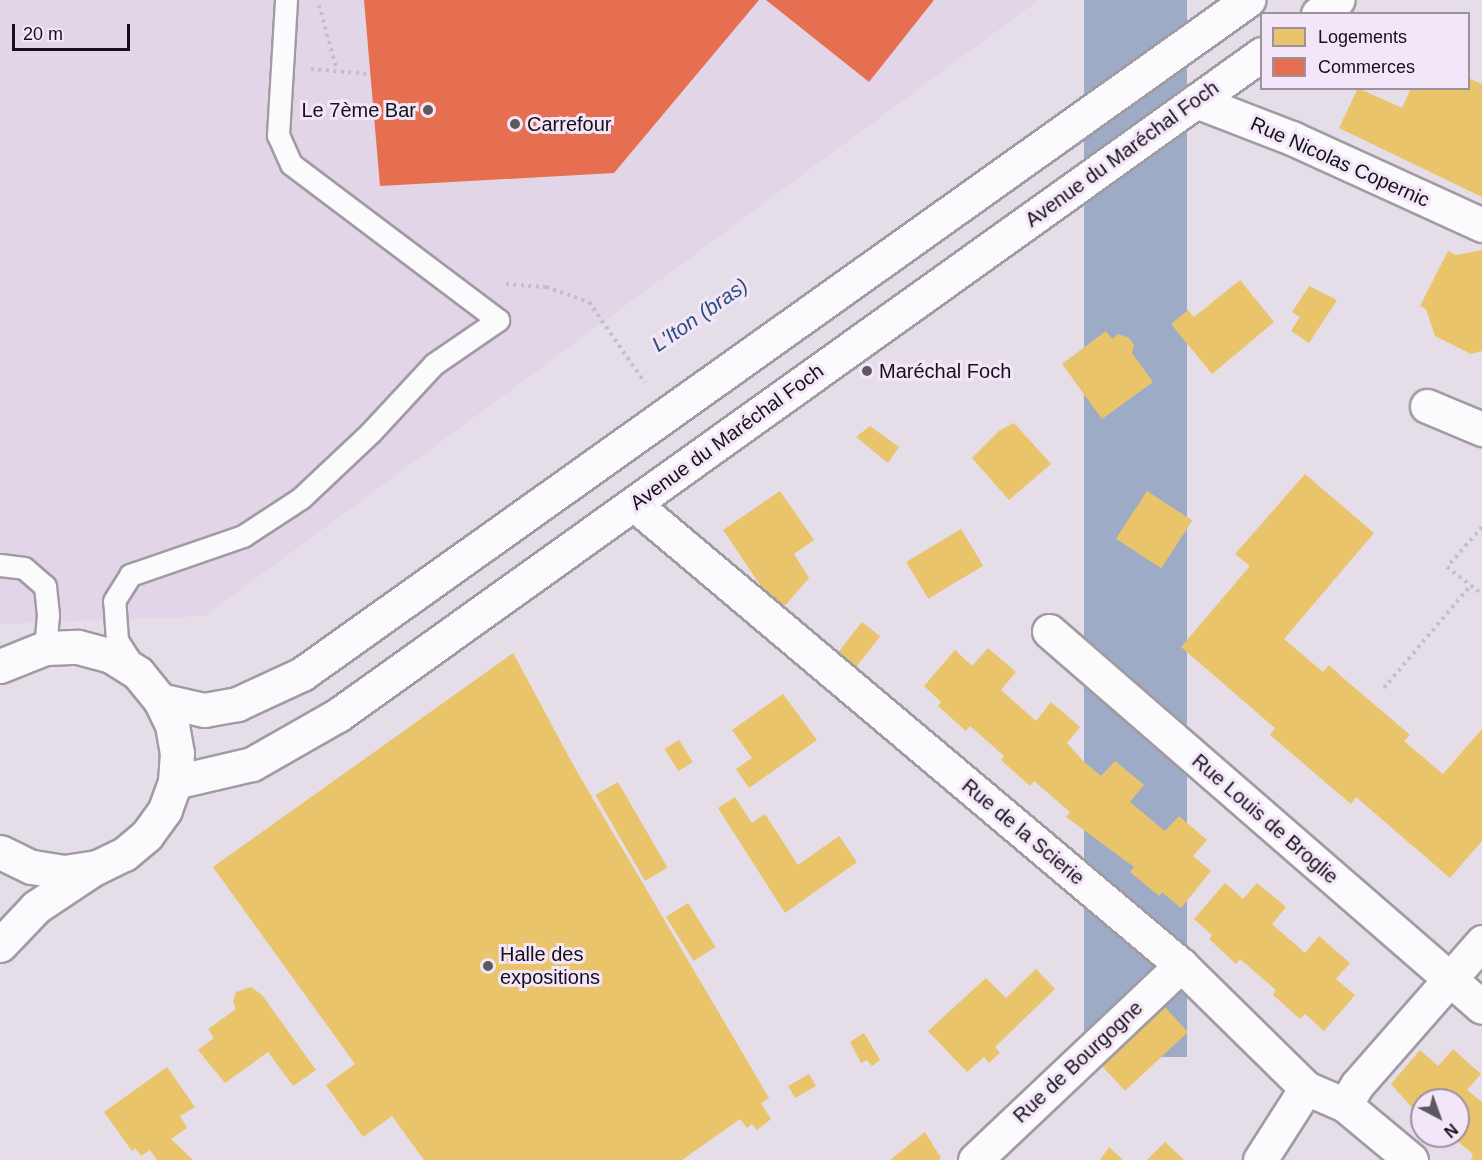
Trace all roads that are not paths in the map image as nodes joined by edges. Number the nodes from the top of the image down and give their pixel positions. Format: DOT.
graph roads {
  1 [pos="286,0"];
  2 [pos="1248,0"];
  3 [pos="1337,0"];
  4 [pos="1321,12"];
  5 [pos="1260,55"];
  6 [pos="1196,101"];
  7 [pos="1482,225"];
  8 [pos="1428,406"];
  9 [pos="1482,429"];
  10 [pos="634,504"];
  11 [pos="0,565"];
  12 [pos="1049,631"];
  13 [pos="45,648"];
  14 [pos="0,666"];
  15 [pos="138,674"];
  16 [pos="160,700"];
  17 [pos="175,782"];
  18 [pos="0,852"];
  19 [pos="97,867"];
  20 [pos="1482,942"];
  21 [pos="0,945"];
  22 [pos="1181,965"];
  23 [pos="1449,979"];
  24 [pos="1482,1007"];
  25 [pos="1306,1088"];
  26 [pos="1346,1106"];
  27 [pos="975,1160"];
  28 [pos="1260,1160"];
  29 [pos="1410,1160"];
  1 -- 15 [label="lane"];
  2 -- 16 [label="main road"];
  3 -- 4 [label="main road"];
  5 -- 6 [label="main road, Avenue du Maréchal Foch"];
  6 -- 7 [label="main road, Rue Nicolas Copernic"];
  6 -- 10 [label="main road, Avenue du Maréchal Foch"];
  8 -- 9 [label="main road"];
  10 -- 17 [label="main road, Avenue du Maréchal Foch"];
  10 -- 22 [label="main road, Rue de la Scierie"];
  11 -- 13 [label="lane"];
  12 -- 23 [label="main road, Rue Louis de Broglie"];
  13 -- 14 [label="main road"];
  13 -- 15 [label="main road"];
  15 -- 16 [label="main road"];
  16 -- 17 [label="main road"];
  17 -- 19 [label="main road"];
  18 -- 19 [label="main road"];
  19 -- 21 [label="main road"];
  20 -- 23 [label="main road"];
  22 -- 25 [label="main road, Rue de la Scierie"];
  22 -- 27 [label="main road, Rue de Bourgogne"];
  23 -- 24 [label="main road, Rue Louis de Broglie"];
  23 -- 26 [label="main road"];
  25 -- 26 [label="main road, Rue de la Scierie"];
  25 -- 28 [label="main road"];
  26 -- 29 [label="main road, Rue de la Scierie"];
}
